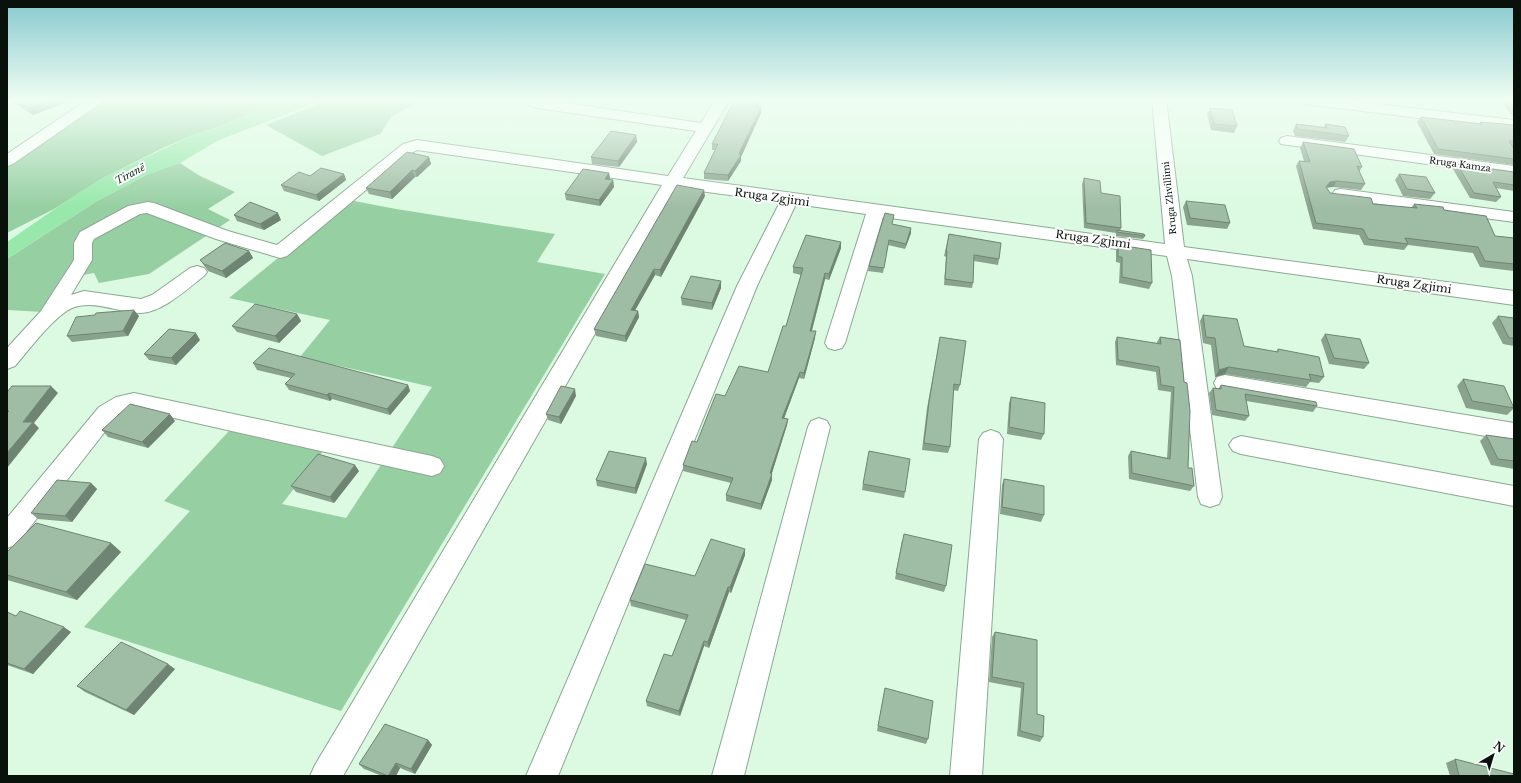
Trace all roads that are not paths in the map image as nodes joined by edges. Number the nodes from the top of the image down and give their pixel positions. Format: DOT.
graph roads {
  1 [pos="44,136"];
  2 [pos="700,136"];
  3 [pos="1163,136"];
  4 [pos="1287,141"];
  5 [pos="7,161"];
  6 [pos="1514,171"];
  7 [pos="672,183"];
  8 [pos="1334,193"];
  9 [pos="790,199"];
  10 [pos="876,211"];
  11 [pos="1514,217"];
  12 [pos="1175,250"];
  13 [pos="197,272"];
  14 [pos="1514,298"];
  15 [pos="48,316"];
  16 [pos="835,343"];
  17 [pos="7,361"];
  18 [pos="1226,383"];
  19 [pos="819,427"];
  20 [pos="1514,432"];
  21 [pos="991,439"];
  22 [pos="1241,445"];
  23 [pos="432,466"];
  24 [pos="1514,496"];
  25 [pos="1210,497"];
  26 [pos="7,537"];
  27 [pos="326,776"];
  28 [pos="542,776"];
  29 [pos="728,776"];
  30 [pos="966,776"];
  1 -- 5 [label="street"];
  2 -- 7 [label="street"];
  3 -- 12 [label="street, Rruga Zhvillimi"];
  4 -- 6 [label="street, Rruga Kamza"];
  7 -- 9 [label="street, Rruga Zgjimi"];
  7 -- 15 [label="street, Rruga Zgjimi"];
  7 -- 27 [label="street"];
  8 -- 11 [label="street"];
  9 -- 10 [label="street, Rruga Zgjimi"];
  9 -- 28 [label="street"];
  10 -- 12 [label="street, Rruga Zgjimi"];
  10 -- 16 [label="street"];
  12 -- 14 [label="street, Rruga Zgjimi"];
  12 -- 25 [label="street, Rruga Zhvillimi"];
  13 -- 15 [label="street"];
  15 -- 17 [label="street"];
  18 -- 20 [label="street"];
  19 -- 29 [label="street"];
  21 -- 30 [label="street"];
  22 -- 24 [label="street"];
  23 -- 26 [label="street"];
}
